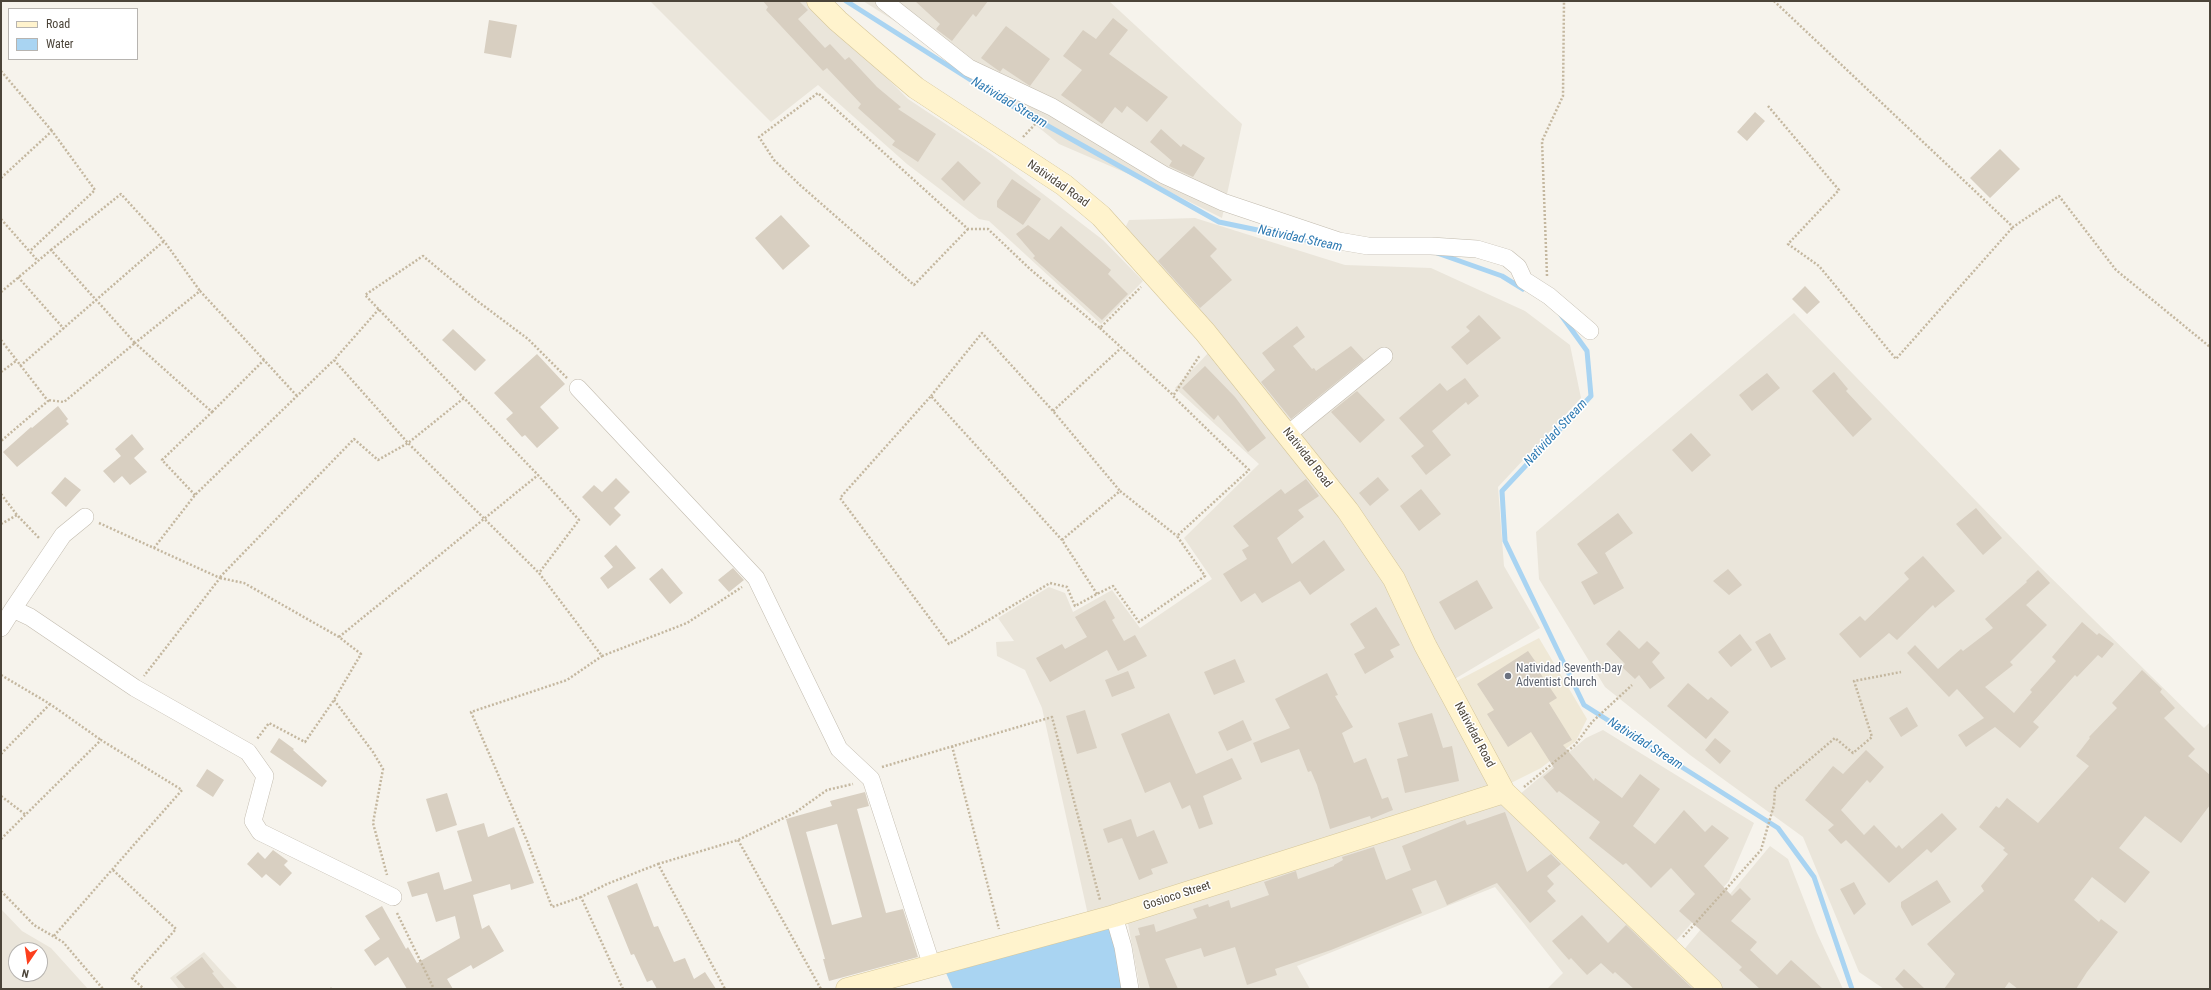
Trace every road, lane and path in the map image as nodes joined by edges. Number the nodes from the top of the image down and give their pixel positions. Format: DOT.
graph roads {
  1 [pos="818,1"];
  2 [pos="884,1"];
  3 [pos="1564,1"];
  4 [pos="1774,1"];
  5 [pos="1,71"];
  6 [pos="1768,106"];
  7 [pos="1042,117"];
  8 [pos="52,131"];
  9 [pos="1021,139"];
  10 [pos="1,178"];
  11 [pos="1,219"];
  12 [pos="2013,227"];
  13 [pos="968,228"];
  14 [pos="164,241"];
  15 [pos="51,250"];
  16 [pos="30,251"];
  17 [pos="38,261"];
  18 [pos="18,277"];
  19 [pos="200,291"];
  20 [pos="1,292"];
  21 [pos="1146,292"];
  22 [pos="1548,296"];
  23 [pos="97,300"];
  24 [pos="379,309"];
  25 [pos="1100,328"];
  26 [pos="64,329"];
  27 [pos="1590,331"];
  28 [pos="1,340"];
  29 [pos="135,344"];
  30 [pos="2210,347"];
  31 [pos="1121,348"];
  32 [pos="1196,349"];
  33 [pos="1384,356"];
  34 [pos="16,360"];
  35 [pos="264,360"];
  36 [pos="334,360"];
  37 [pos="20,366"];
  38 [pos="1,372"];
  39 [pos="578,388"];
  40 [pos="297,396"];
  41 [pos="931,396"];
  42 [pos="1175,397"];
  43 [pos="464,398"];
  44 [pos="48,400"];
  45 [pos="1053,411"];
  46 [pos="212,412"];
  47 [pos="1288,434"];
  48 [pos="1,440"];
  49 [pos="408,444"];
  50 [pos="538,475"];
  51 [pos="1120,491"];
  52 [pos="1,494"];
  53 [pos="195,495"];
  54 [pos="17,515"];
  55 [pos="85,518"];
  56 [pos="484,520"];
  57 [pos="1,524"];
  58 [pos="1177,536"];
  59 [pos="1062,540"];
  60 [pos="154,548"];
  61 [pos="51,551"];
  62 [pos="539,573"];
  63 [pos="220,578"];
  64 [pos="756,578"];
  65 [pos="1097,594"];
  66 [pos="13,609"];
  67 [pos="1,628"];
  68 [pos="339,637"];
  69 [pos="603,656"];
  70 [pos="1901,672"];
  71 [pos="1,675"];
  72 [pos="1632,684"];
  73 [pos="135,688"];
  74 [pos="334,700"];
  75 [pos="50,704"];
  76 [pos="101,740"];
  77 [pos="952,746"];
  78 [pos="248,752"];
  79 [pos="1,754"];
  80 [pos="867,776"];
  81 [pos="1507,795"];
  82 [pos="1,796"];
  83 [pos="26,815"];
  84 [pos="1,839"];
  85 [pos="738,840"];
  86 [pos="658,864"];
  87 [pos="113,870"];
  88 [pos="1,891"];
  89 [pos="393,897"];
  90 [pos="580,897"];
  91 [pos="1108,911"];
  92 [pos="999,932"];
  93 [pos="53,937"];
  94 [pos="1670,950"];
  95 [pos="932,966"];
  96 [pos="103,989"];
  97 [pos="144,989"];
  98 [pos="330,989"];
  99 [pos="334,989"];
  100 [pos="434,989"];
  101 [pos="624,989"];
  102 [pos="725,989"];
  103 [pos="821,989"];
  104 [pos="847,989"];
  105 [pos="1130,989"];
  106 [pos="1711,989"];
  1 -- 47 [label="street, Natividad Road"];
  2 -- 22 [label="street"];
  3 -- 22 [label="path"];
  4 -- 12 [label="path"];
  5 -- 8 [label="path"];
  6 -- 12 [label="path"];
  7 -- 9 [label="path"];
  8 -- 10 [label="path"];
  8 -- 16 [label="path"];
  11 -- 16 [label="path"];
  12 -- 30 [label="path"];
  13 -- 13 [label="path"];
  13 -- 25 [label="path"];
  14 -- 15 [label="path"];
  14 -- 19 [label="path"];
  14 -- 23 [label="path"];
  15 -- 17 [label="path"];
  15 -- 23 [label="path"];
  16 -- 17 [label="path"];
  17 -- 18 [label="path"];
  18 -- 20 [label="path"];
  18 -- 26 [label="path"];
  19 -- 29 [label="path"];
  19 -- 35 [label="path"];
  21 -- 25 [label="path"];
  22 -- 27 [label="street"];
  23 -- 26 [label="path"];
  23 -- 29 [label="path"];
  24 -- 36 [label="path"];
  24 -- 39 [label="path"];
  24 -- 43 [label="path"];
  25 -- 31 [label="path"];
  26 -- 37 [label="path"];
  28 -- 34 [label="path"];
  29 -- 44 [label="path"];
  29 -- 46 [label="path"];
  31 -- 42 [label="path"];
  31 -- 45 [label="path"];
  32 -- 42 [label="path"];
  33 -- 47 [label="street"];
  34 -- 37 [label="path"];
  34 -- 38 [label="path"];
  35 -- 40 [label="path"];
  35 -- 46 [label="path"];
  36 -- 40 [label="path"];
  36 -- 49 [label="path"];
  37 -- 44 [label="path"];
  39 -- 64 [label="street"];
  40 -- 53 [label="path"];
  41 -- 45 [label="path"];
  41 -- 59 [label="path"];
  41 -- 65 [label="path"];
  42 -- 58 [label="path"];
  43 -- 49 [label="path"];
  43 -- 50 [label="path"];
  44 -- 48 [label="path"];
  45 -- 51 [label="path"];
  46 -- 53 [label="path"];
  47 -- 81 [label="street, Natividad Road"];
  49 -- 56 [label="path"];
  49 -- 63 [label="path"];
  50 -- 56 [label="path"];
  50 -- 62 [label="path"];
  51 -- 58 [label="path"];
  51 -- 59 [label="path"];
  52 -- 54 [label="path"];
  53 -- 60 [label="path"];
  54 -- 57 [label="path"];
  54 -- 61 [label="path"];
  55 -- 60 [label="path"];
  55 -- 61 [label="street"];
  56 -- 62 [label="path"];
  56 -- 68 [label="path"];
  58 -- 65 [label="path"];
  59 -- 65 [label="path"];
  60 -- 63 [label="path"];
  61 -- 66 [label="street"];
  62 -- 69 [label="path"];
  63 -- 68 [label="path"];
  63 -- 73 [label="path"];
  64 -- 69 [label="path"];
  64 -- 80 [label="street"];
  66 -- 67 [label="street"];
  66 -- 73 [label="street"];
  68 -- 74 [label="path"];
  69 -- 90 [label="path"];
  70 -- 94 [label="path"];
  71 -- 75 [label="path"];
  72 -- 81 [label="path"];
  73 -- 78 [label="street"];
  74 -- 78 [label="path"];
  74 -- 89 [label="path"];
  75 -- 76 [label="path"];
  75 -- 79 [label="path"];
  76 -- 83 [label="path"];
  76 -- 87 [label="path"];
  77 -- 80 [label="path"];
  77 -- 91 [label="path"];
  77 -- 92 [label="path"];
  78 -- 89 [label="street"];
  80 -- 85 [label="path"];
  80 -- 95 [label="street"];
  81 -- 91 [label="street, Gosioco Street"];
  81 -- 94 [label="street, Natividad Road"];
  82 -- 83 [label="path"];
  83 -- 84 [label="path"];
  85 -- 86 [label="path"];
  85 -- 103 [label="path"];
  86 -- 90 [label="path"];
  86 -- 102 [label="path"];
  87 -- 93 [label="path"];
  87 -- 97 [label="path"];
  88 -- 93 [label="path"];
  89 -- 100 [label="path"];
  90 -- 101 [label="path"];
  91 -- 95 [label="street, Gosioco Street"];
  91 -- 105 [label="street"];
  93 -- 96 [label="path"];
  94 -- 106 [label="street, Natividad Road"];
  95 -- 104 [label="street, Gosioco Street"];
  98 -- 99 [label="path"];
}
